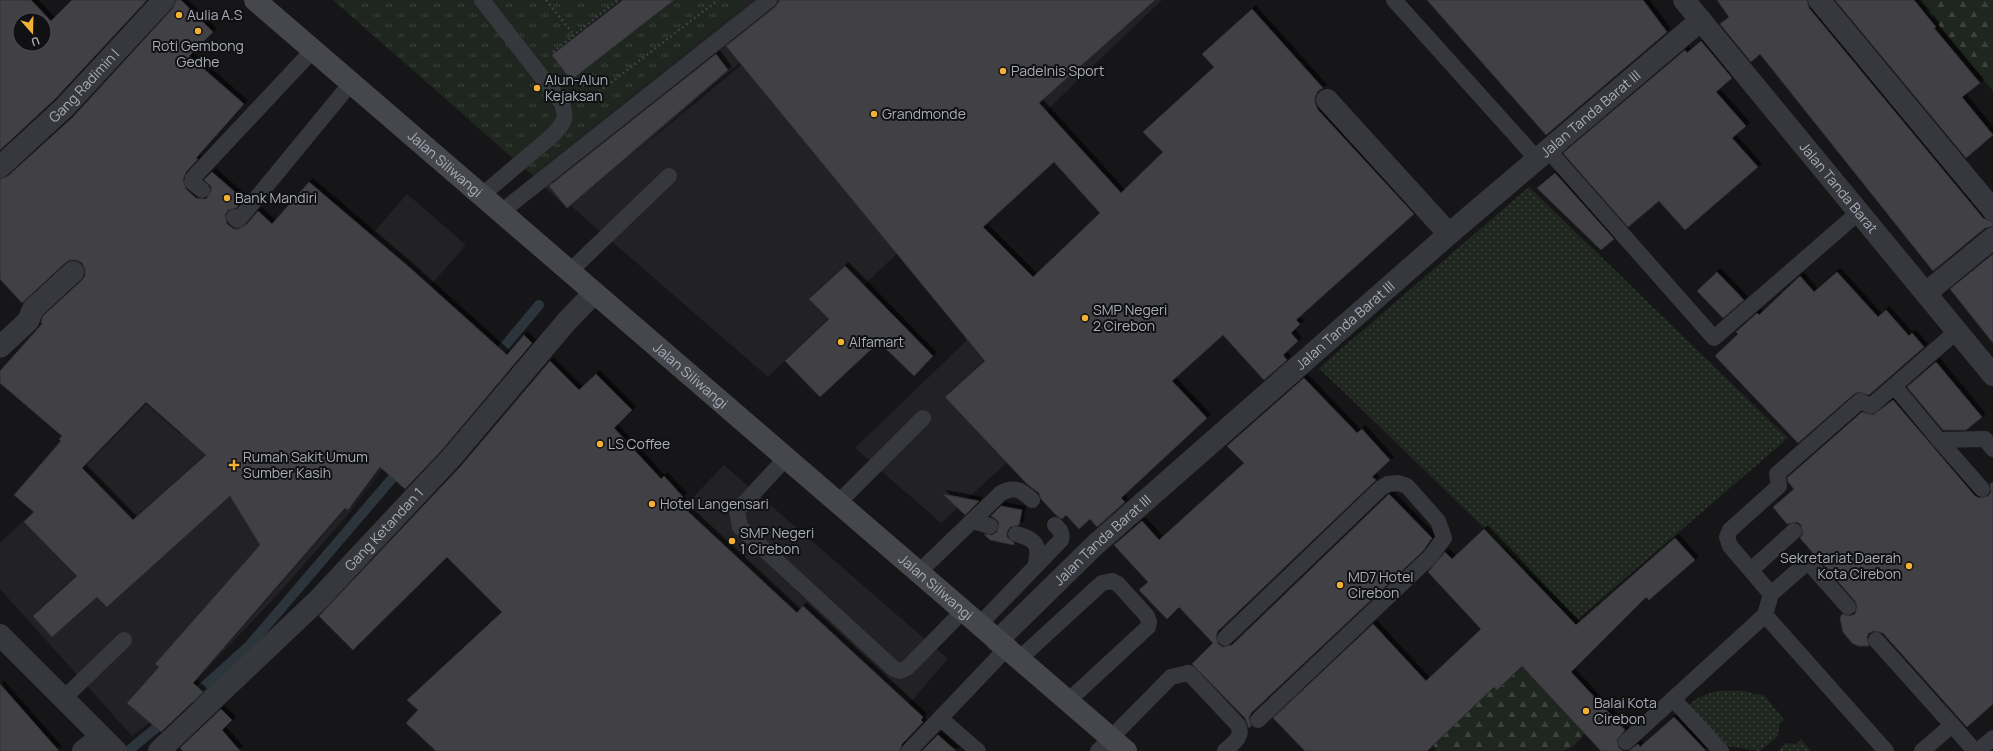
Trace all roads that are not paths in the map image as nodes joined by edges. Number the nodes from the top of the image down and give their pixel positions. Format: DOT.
graph roads {
  1 [pos="164,0"];
  2 [pos="255,0"];
  3 [pos="482,0"];
  4 [pos="769,0"];
  5 [pos="1394,0"];
  6 [pos="1684,0"];
  7 [pos="1819,0"];
  8 [pos="1701,20"];
  9 [pos="313,50"];
  10 [pos="350,83"];
  11 [pos="1327,100"];
  12 [pos="1543,154"];
  13 [pos="0,167"];
  14 [pos="669,176"];
  15 [pos="202,190"];
  16 [pos="481,196"];
  17 [pos="1993,210"];
  18 [pos="501,212"];
  19 [pos="1859,212"];
  20 [pos="234,217"];
  21 [pos="1449,234"];
  22 [pos="1993,238"];
  23 [pos="73,272"];
  24 [pos="569,272"];
  25 [pos="594,293"];
  26 [pos="1926,293"];
  27 [pos="1957,331"];
  28 [pos="0,347"];
  29 [pos="1993,375"];
  30 [pos="1894,386"];
  31 [pos="922,418"];
  32 [pos="1939,440"];
  33 [pos="1993,449"];
  34 [pos="786,458"];
  35 [pos="1982,489"];
  36 [pos="1032,500"];
  37 [pos="838,503"];
  38 [pos="972,521"];
  39 [pos="1055,525"];
  40 [pos="990,526"];
  41 [pos="1794,532"];
  42 [pos="1016,534"];
  43 [pos="1035,568"];
  44 [pos="1751,570"];
  45 [pos="918,573"];
  46 [pos="1771,594"];
  47 [pos="1848,607"];
  48 [pos="1765,615"];
  49 [pos="971,618"];
  50 [pos="0,636"];
  51 [pos="1225,638"];
  52 [pos="124,640"];
  53 [pos="1876,640"];
  54 [pos="1008,649"];
  55 [pos="63,699"];
  56 [pos="1673,699"];
  57 [pos="1068,701"];
  58 [pos="940,718"];
  59 [pos="1258,720"];
  60 [pos="1952,725"];
  61 [pos="1993,738"];
  62 [pos="1626,742"];
  63 [pos="108,744"];
  64 [pos="1112,747"];
  65 [pos="84,751"];
  66 [pos="159,751"];
  67 [pos="909,751"];
  68 [pos="978,751"];
  69 [pos="1225,751"];
  70 [pos="1721,751"];
  71 [pos="1886,751"];
  72 [pos="1922,751"];
  1 -- 13 [label="street, Gang Radimin l"];
  2 -- 9 [label="main road, Jalan Siliwangi"];
  3 -- 16 [label="lane"];
  4 -- 18 [label="lane"];
  5 -- 12 [label="lane"];
  6 -- 8 [label="street, Jalan Tanda Barat"];
  7 -- 17 [label="street"];
  8 -- 12 [label="street, Jalan Tanda Barat III"];
  8 -- 19 [label="street, Jalan Tanda Barat"];
  9 -- 10 [label="main road, Jalan Siliwangi"];
  9 -- 15 [label="lane"];
  10 -- 16 [label="main road, Jalan Siliwangi"];
  10 -- 20 [label="lane"];
  11 -- 21 [label="street"];
  12 -- 19 [label="lane"];
  12 -- 21 [label="street, Jalan Tanda Barat III"];
  14 -- 24 [label="lane"];
  16 -- 18 [label="main road, Jalan Siliwangi"];
  18 -- 24 [label="main road, Jalan Siliwangi"];
  19 -- 26 [label="street, Jalan Tanda Barat"];
  21 -- 54 [label="street, Jalan Tanda Barat III"];
  22 -- 26 [label="street"];
  23 -- 28 [label="street"];
  24 -- 25 [label="main road, Jalan Siliwangi"];
  25 -- 34 [label="main road, Jalan Siliwangi"];
  25 -- 66 [label="street, Gang Ketandan 1"];
  26 -- 27 [label="street, Jalan Tanda Barat"];
  27 -- 29 [label="street, Jalan Tanda Barat"];
  27 -- 30 [label="lane"];
  30 -- 32 [label="lane"];
  30 -- 44 [label="lane"];
  31 -- 37 [label="lane"];
  32 -- 33 [label="lane"];
  32 -- 35 [label="lane"];
  34 -- 37 [label="main road, Jalan Siliwangi"];
  34 -- 49 [label="lane"];
  36 -- 38 [label="lane"];
  37 -- 45 [label="main road, Jalan Siliwangi"];
  38 -- 40 [label="lane"];
  38 -- 45 [label="lane"];
  39 -- 43 [label="lane"];
  41 -- 44 [label="lane"];
  42 -- 43 [label="lane"];
  43 -- 49 [label="lane"];
  44 -- 46 [label="lane"];
  45 -- 49 [label="main road, Jalan Siliwangi"];
  46 -- 47 [label="lane"];
  46 -- 48 [label="lane"];
  48 -- 56 [label="lane"];
  48 -- 71 [label="lane"];
  49 -- 54 [label="main road, Jalan Siliwangi"];
  50 -- 55 [label="street"];
  51 -- 59 [label="lane"];
  52 -- 55 [label="lane"];
  53 -- 60 [label="lane"];
  54 -- 57 [label="main road, Jalan Siliwangi"];
  54 -- 57 [label="lane"];
  54 -- 58 [label="lane"];
  55 -- 63 [label="street"];
  56 -- 62 [label="lane"];
  56 -- 70 [label="lane"];
  57 -- 64 [label="main road, Jalan Siliwangi"];
  58 -- 67 [label="lane"];
  58 -- 68 [label="lane"];
  60 -- 61 [label="lane"];
  60 -- 72 [label="lane"];
  63 -- 65 [label="street"];
  64 -- 69 [label="lane"];
}
